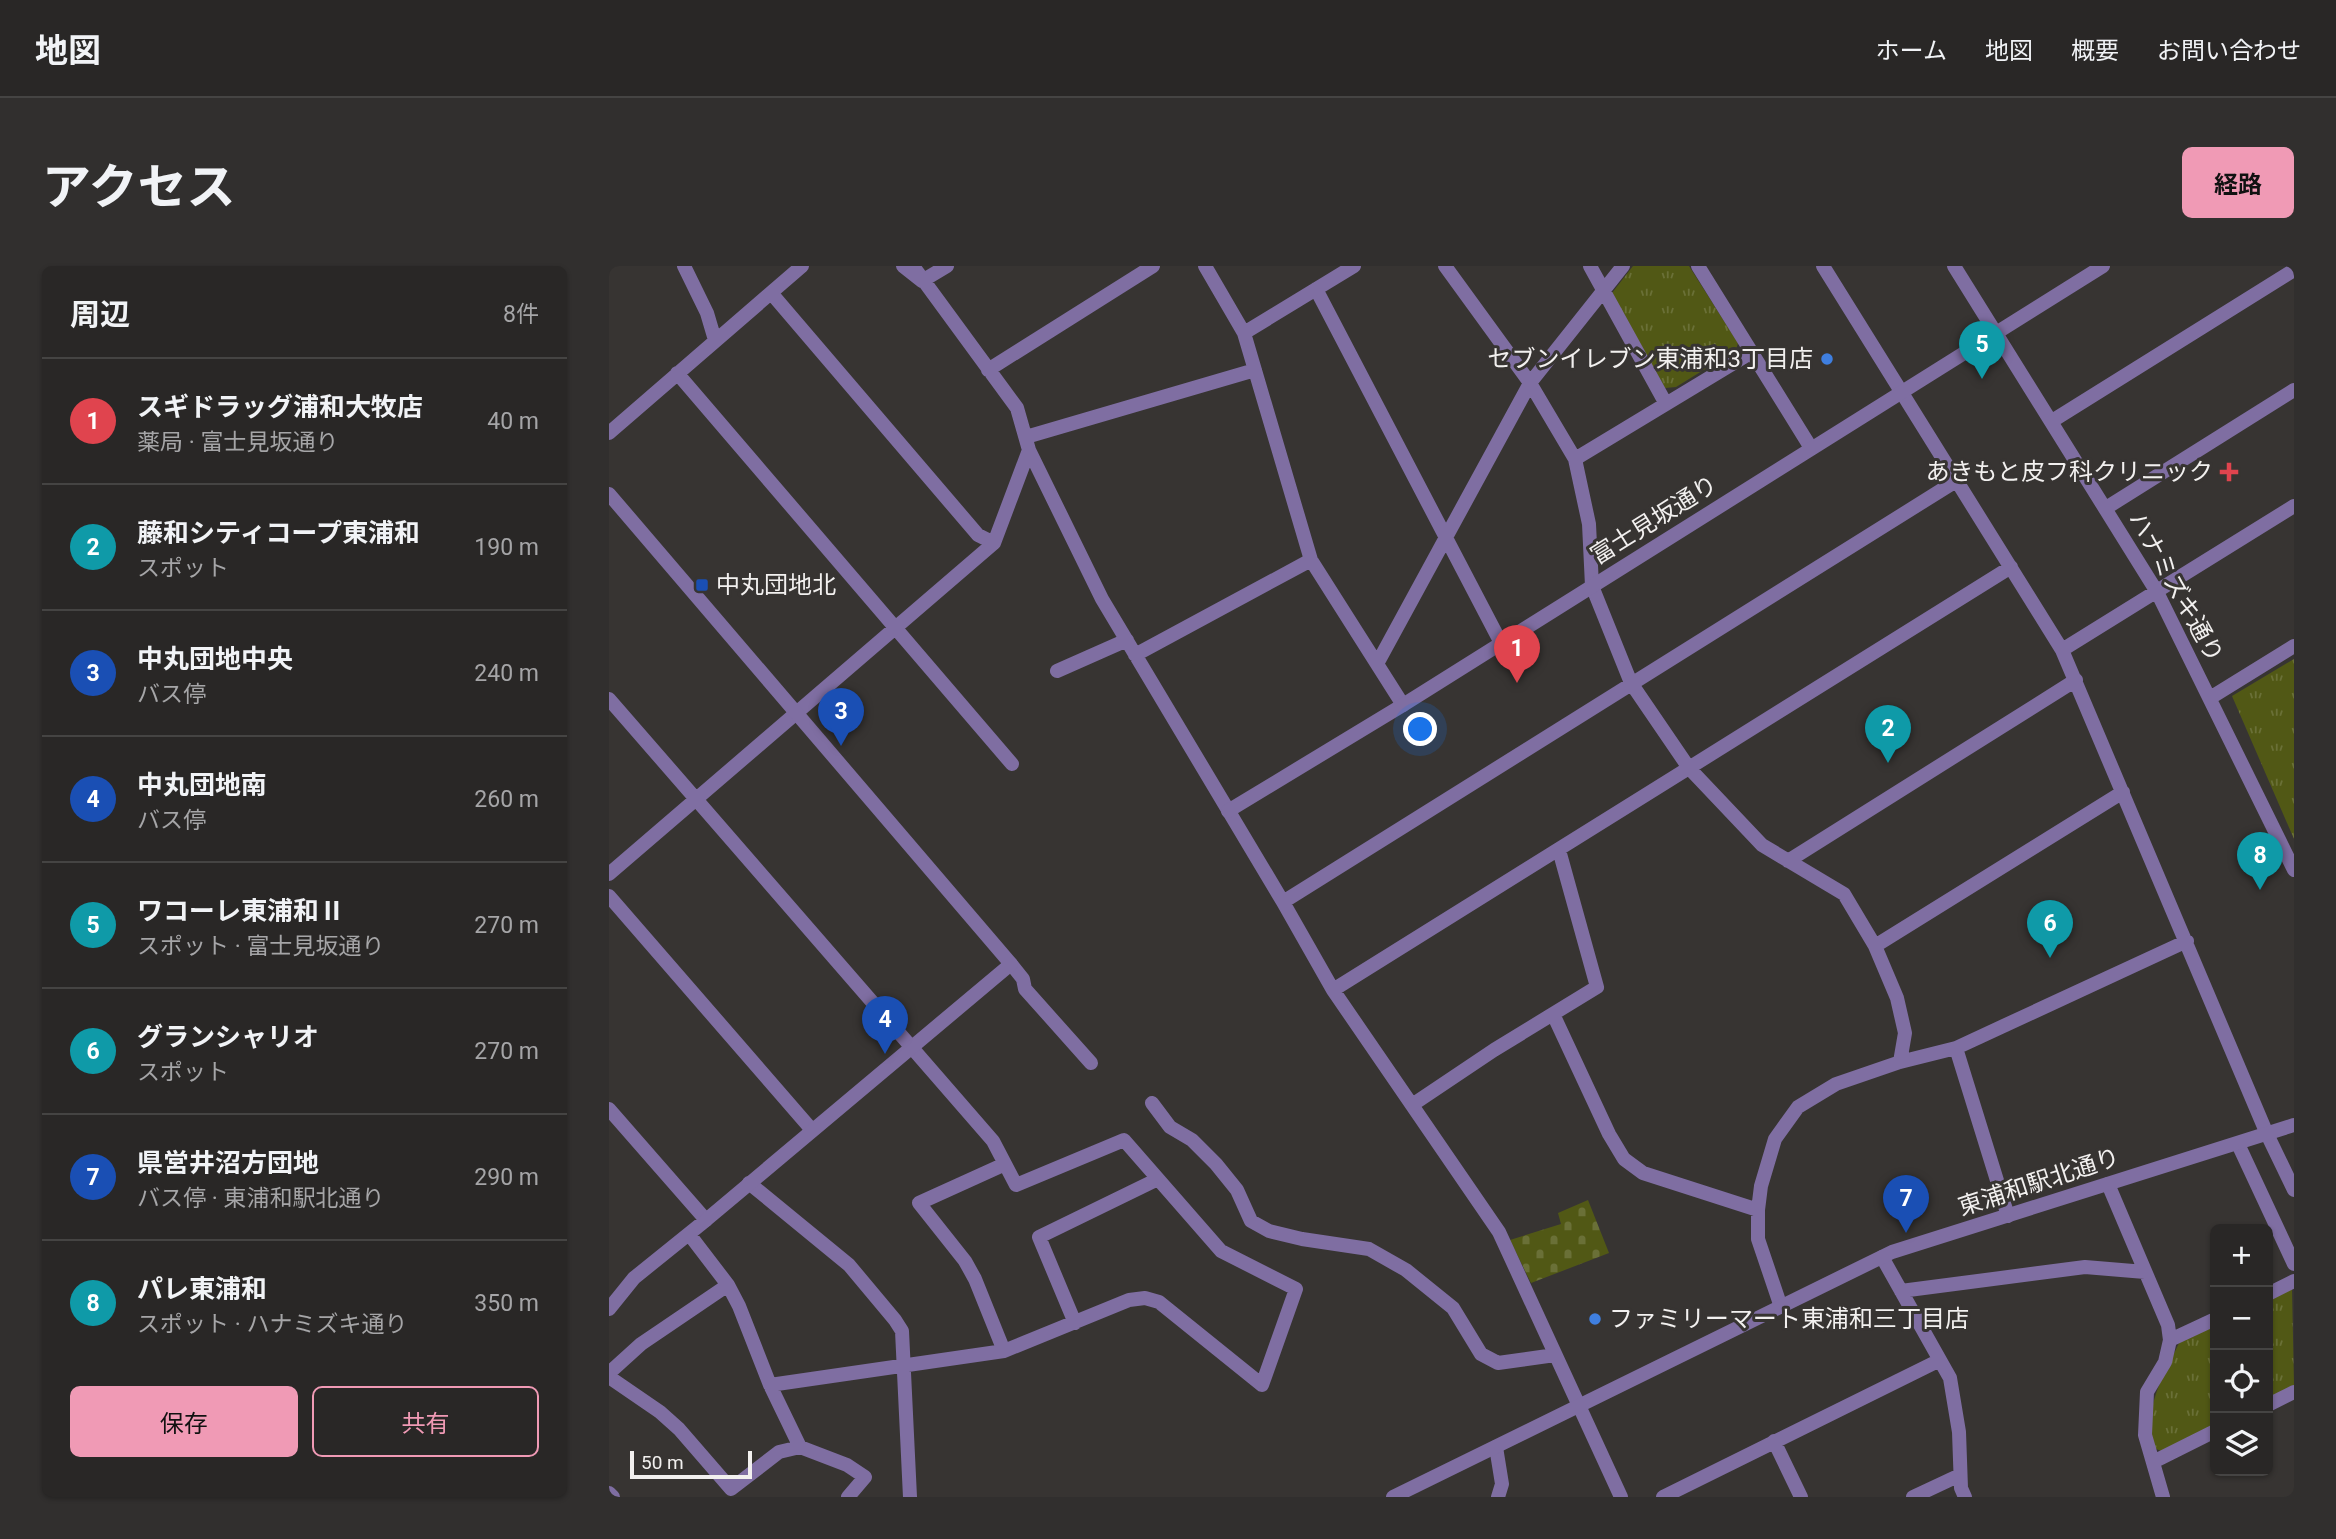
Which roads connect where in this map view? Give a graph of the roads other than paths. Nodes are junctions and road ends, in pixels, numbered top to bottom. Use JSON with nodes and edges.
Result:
{"nodes":[{"id":1,"x":684,"y":266,"type":"edge"},
{"id":2,"x":802,"y":266,"type":"edge"},
{"id":3,"x":903,"y":266,"type":"edge"},
{"id":4,"x":913,"y":266,"type":"edge"},
{"id":5,"x":947,"y":266,"type":"edge"},
{"id":6,"x":1153,"y":266,"type":"edge"},
{"id":7,"x":1205,"y":266,"type":"edge"},
{"id":8,"x":1354,"y":266,"type":"edge"},
{"id":9,"x":1445,"y":266,"type":"edge"},
{"id":10,"x":1590,"y":266,"type":"edge"},
{"id":11,"x":1623,"y":266,"type":"edge"},
{"id":12,"x":1698,"y":266,"type":"edge"},
{"id":13,"x":1823,"y":266,"type":"edge"},
{"id":14,"x":1954,"y":266,"type":"edge"},
{"id":15,"x":2103,"y":266,"type":"edge"},
{"id":16,"x":2294,"y":270,"type":"edge"},
{"id":17,"x":922,"y":281,"type":"junction"},
{"id":18,"x":1316,"y":289,"type":"junction"},
{"id":19,"x":1604,"y":290,"type":"junction"},
{"id":20,"x":772,"y":294,"type":"junction"},
{"id":21,"x":1244,"y":332,"type":"junction"},
{"id":22,"x":1996,"y":332,"type":"junction"},
{"id":23,"x":715,"y":340,"type":"junction"},
{"id":24,"x":1752,"y":352,"type":"junction"},
{"id":25,"x":988,"y":370,"type":"junction"},
{"id":26,"x":1255,"y":370,"type":"junction"},
{"id":27,"x":677,"y":373,"type":"junction"},
{"id":28,"x":1530,"y":383,"type":"junction"},
{"id":29,"x":2294,"y":390,"type":"edge"},
{"id":30,"x":1901,"y":392,"type":"junction"},
{"id":31,"x":1666,"y":404,"type":"junction"},
{"id":32,"x":2052,"y":421,"type":"junction"},
{"id":33,"x":609,"y":433,"type":"edge"},
{"id":34,"x":1028,"y":443,"type":"junction"},
{"id":35,"x":1811,"y":448,"type":"junction"},
{"id":36,"x":1575,"y":460,"type":"junction"},
{"id":37,"x":1956,"y":481,"type":"junction"},
{"id":38,"x":609,"y":494,"type":"edge"},
{"id":39,"x":2294,"y":506,"type":"edge"},
{"id":40,"x":2106,"y":508,"type":"junction"},
{"id":41,"x":1445,"y":535,"type":"junction"},
{"id":42,"x":994,"y":543,"type":"junction"},
{"id":43,"x":1311,"y":560,"type":"junction"},
{"id":44,"x":2011,"y":567,"type":"junction"},
{"id":45,"x":1592,"y":586,"type":"junction"},
{"id":46,"x":2157,"y":592,"type":"junction"},
{"id":47,"x":895,"y":629,"type":"junction"},
{"id":48,"x":1127,"y":640,"type":"junction"},
{"id":49,"x":1501,"y":643,"type":"junction"},
{"id":50,"x":2294,"y":646,"type":"edge"},
{"id":51,"x":2062,"y":650,"type":"junction"},
{"id":52,"x":1135,"y":655,"type":"junction"},
{"id":53,"x":1377,"y":664,"type":"junction"},
{"id":54,"x":1057,"y":671,"type":"dead end"},
{"id":55,"x":2076,"y":680,"type":"junction"},
{"id":56,"x":1631,"y":683,"type":"junction"},
{"id":57,"x":2210,"y":698,"type":"junction"},
{"id":58,"x":609,"y":699,"type":"edge"},
{"id":59,"x":1403,"y":705,"type":"junction"},
{"id":60,"x":796,"y":714,"type":"junction"},
{"id":61,"x":1012,"y":764,"type":"dead end"},
{"id":62,"x":1689,"y":768,"type":"junction"},
{"id":63,"x":2123,"y":792,"type":"junction"},
{"id":64,"x":696,"y":800,"type":"junction"},
{"id":65,"x":1228,"y":811,"type":"junction"},
{"id":66,"x":1559,"y":850,"type":"junction"},
{"id":67,"x":1788,"y":861,"type":"junction"},
{"id":68,"x":2294,"y":870,"type":"edge"},
{"id":69,"x":609,"y":874,"type":"edge"},
{"id":70,"x":609,"y":896,"type":"edge"},
{"id":71,"x":1283,"y":902,"type":"junction"},
{"id":72,"x":2187,"y":942,"type":"junction"},
{"id":73,"x":1875,"y":946,"type":"junction"},
{"id":74,"x":1011,"y":964,"type":"junction"},
{"id":75,"x":1333,"y":990,"type":"junction"},
{"id":76,"x":1553,"y":1014,"type":"junction"},
{"id":77,"x":911,"y":1047,"type":"junction"},
{"id":78,"x":1956,"y":1048,"type":"junction"},
{"id":79,"x":1900,"y":1062,"type":"junction"},
{"id":80,"x":1091,"y":1063,"type":"dead end"},
{"id":81,"x":1152,"y":1103,"type":"dead end"},
{"id":82,"x":1412,"y":1105,"type":"junction"},
{"id":83,"x":609,"y":1109,"type":"edge"},
{"id":84,"x":2294,"y":1125,"type":"edge"},
{"id":85,"x":812,"y":1130,"type":"junction"},
{"id":86,"x":2267,"y":1134,"type":"junction"},
{"id":87,"x":2238,"y":1144,"type":"junction"},
{"id":88,"x":1005,"y":1164,"type":"junction"},
{"id":89,"x":1158,"y":1179,"type":"junction"},
{"id":90,"x":749,"y":1183,"type":"junction"},
{"id":91,"x":2108,"y":1184,"type":"junction"},
{"id":92,"x":2294,"y":1190,"type":"edge"},
{"id":93,"x":1758,"y":1210,"type":"junction"},
{"id":94,"x":2008,"y":1216,"type":"junction"},
{"id":95,"x":706,"y":1220,"type":"junction"},
{"id":96,"x":689,"y":1234,"type":"junction"},
{"id":97,"x":1882,"y":1257,"type":"junction"},
{"id":98,"x":2294,"y":1264,"type":"edge"},
{"id":99,"x":2145,"y":1272,"type":"junction"},
{"id":100,"x":2294,"y":1281,"type":"edge"},
{"id":101,"x":728,"y":1285,"type":"junction"},
{"id":102,"x":1901,"y":1291,"type":"junction"},
{"id":103,"x":2273,"y":1292,"type":"edge"},
{"id":104,"x":1781,"y":1307,"type":"junction"},
{"id":105,"x":609,"y":1309,"type":"edge"},
{"id":106,"x":2210,"y":1321,"type":"edge"},
{"id":107,"x":1075,"y":1323,"type":"junction"},
{"id":108,"x":2170,"y":1340,"type":"junction"},
{"id":109,"x":1004,"y":1351,"type":"junction"},
{"id":110,"x":1555,"y":1355,"type":"junction"},
{"id":111,"x":1940,"y":1360,"type":"junction"},
{"id":112,"x":904,"y":1367,"type":"junction"},
{"id":113,"x":609,"y":1375,"type":"edge"},
{"id":114,"x":770,"y":1385,"type":"junction"},
{"id":115,"x":2294,"y":1392,"type":"edge"},
{"id":116,"x":2273,"y":1402,"type":"edge"},
{"id":117,"x":1578,"y":1407,"type":"junction"},
{"id":118,"x":2210,"y":1434,"type":"edge"},
{"id":119,"x":1774,"y":1441,"type":"junction"},
{"id":120,"x":800,"y":1447,"type":"junction"},
{"id":121,"x":1496,"y":1447,"type":"junction"},
{"id":122,"x":2153,"y":1462,"type":"junction"},
{"id":123,"x":1961,"y":1475,"type":"junction"},
{"id":124,"x":609,"y":1493,"type":"edge"},
{"id":125,"x":614,"y":1497,"type":"edge"},
{"id":126,"x":848,"y":1497,"type":"edge"},
{"id":127,"x":910,"y":1497,"type":"edge"},
{"id":128,"x":1393,"y":1497,"type":"edge"},
{"id":129,"x":1498,"y":1497,"type":"edge"},
{"id":130,"x":1621,"y":1497,"type":"edge"},
{"id":131,"x":1663,"y":1497,"type":"edge"},
{"id":132,"x":1801,"y":1497,"type":"edge"},
{"id":133,"x":1913,"y":1497,"type":"edge"},
{"id":134,"x":1965,"y":1497,"type":"edge"},
{"id":135,"x":2163,"y":1497,"type":"edge"}],
"edges":[{"from":1,"to":23,"type":"street"},
{"from":2,"to":20,"type":"street"},
{"from":3,"to":17,"type":"street"},
{"from":4,"to":17,"type":"street"},
{"from":5,"to":17,"type":"street"},
{"from":6,"to":25,"type":"street"},
{"from":7,"to":21,"type":"street"},
{"from":8,"to":18,"type":"street"},
{"from":9,"to":28,"type":"street"},
{"from":10,"to":19,"type":"street"},
{"from":11,"to":19,"type":"street"},
{"from":12,"to":24,"type":"street"},
{"from":13,"to":30,"type":"street"},
{"from":14,"to":22,"type":"street","name":"ハナミズキ通り"},
{"from":15,"to":22,"type":"street","name":"富士見坂通り"},
{"from":16,"to":32,"type":"street"},
{"from":17,"to":25,"type":"street"},
{"from":18,"to":21,"type":"street"},
{"from":18,"to":41,"type":"street"},
{"from":19,"to":28,"type":"street"},
{"from":19,"to":31,"type":"street"},
{"from":20,"to":23,"type":"street"},
{"from":20,"to":42,"type":"street"},
{"from":21,"to":26,"type":"street"},
{"from":22,"to":30,"type":"street","name":"富士見坂通り"},
{"from":22,"to":32,"type":"street","name":"ハナミズキ通り"},
{"from":23,"to":27,"type":"street"},
{"from":24,"to":31,"type":"street"},
{"from":24,"to":35,"type":"street"},
{"from":25,"to":34,"type":"street"},
{"from":26,"to":34,"type":"street"},
{"from":26,"to":43,"type":"street"},
{"from":27,"to":33,"type":"street"},
{"from":27,"to":47,"type":"street"},
{"from":28,"to":36,"type":"street"},
{"from":28,"to":41,"type":"street"},
{"from":29,"to":40,"type":"street"},
{"from":30,"to":35,"type":"street","name":"富士見坂通り"},
{"from":30,"to":37,"type":"street"},
{"from":31,"to":36,"type":"street"},
{"from":32,"to":40,"type":"street","name":"ハナミズキ通り"},
{"from":34,"to":42,"type":"street"},
{"from":34,"to":48,"type":"street"},
{"from":35,"to":45,"type":"street","name":"富士見坂通り"},
{"from":36,"to":45,"type":"street"},
{"from":37,"to":44,"type":"street"},
{"from":37,"to":56,"type":"street"},
{"from":38,"to":60,"type":"street"},
{"from":39,"to":46,"type":"street"},
{"from":40,"to":46,"type":"street","name":"ハナミズキ通り"},
{"from":41,"to":49,"type":"street"},
{"from":41,"to":53,"type":"street"},
{"from":42,"to":47,"type":"street"},
{"from":43,"to":52,"type":"street"},
{"from":43,"to":53,"type":"street"},
{"from":44,"to":51,"type":"street"},
{"from":44,"to":62,"type":"street"},
{"from":45,"to":49,"type":"street","name":"富士見坂通り"},
{"from":45,"to":56,"type":"street"},
{"from":46,"to":51,"type":"street"},
{"from":46,"to":57,"type":"street","name":"ハナミズキ通り"},
{"from":47,"to":60,"type":"street"},
{"from":47,"to":61,"type":"street"},
{"from":48,"to":52,"type":"street"},
{"from":48,"to":54,"type":"street"},
{"from":49,"to":59,"type":"street","name":"富士見坂通り"},
{"from":50,"to":57,"type":"street"},
{"from":51,"to":55,"type":"street"},
{"from":52,"to":65,"type":"street"},
{"from":53,"to":59,"type":"street"},
{"from":55,"to":63,"type":"street"},
{"from":55,"to":67,"type":"street"},
{"from":56,"to":62,"type":"street"},
{"from":56,"to":71,"type":"street"},
{"from":57,"to":68,"type":"street","name":"ハナミズキ通り"},
{"from":58,"to":64,"type":"street"},
{"from":59,"to":65,"type":"street","name":"富士見坂通り"},
{"from":60,"to":64,"type":"street"},
{"from":60,"to":74,"type":"street"},
{"from":62,"to":66,"type":"street"},
{"from":62,"to":67,"type":"street"},
{"from":63,"to":72,"type":"street"},
{"from":63,"to":73,"type":"street"},
{"from":64,"to":69,"type":"street"},
{"from":64,"to":77,"type":"street"},
{"from":65,"to":71,"type":"street"},
{"from":66,"to":75,"type":"street"},
{"from":66,"to":76,"type":"street"},
{"from":67,"to":73,"type":"street"},
{"from":70,"to":85,"type":"street"},
{"from":71,"to":75,"type":"street"},
{"from":72,"to":78,"type":"street"},
{"from":72,"to":86,"type":"street"},
{"from":73,"to":79,"type":"street"},
{"from":74,"to":77,"type":"street"},
{"from":74,"to":80,"type":"street"},
{"from":75,"to":82,"type":"street"},
{"from":76,"to":82,"type":"street"},
{"from":76,"to":93,"type":"street"},
{"from":77,"to":85,"type":"street"},
{"from":77,"to":88,"type":"street"},
{"from":78,"to":79,"type":"street"},
{"from":78,"to":94,"type":"street"},
{"from":79,"to":93,"type":"street"},
{"from":81,"to":110,"type":"street"},
{"from":82,"to":110,"type":"street"},
{"from":83,"to":95,"type":"street"},
{"from":84,"to":86,"type":"street","name":"東浦和駅北通り"},
{"from":85,"to":90,"type":"street"},
{"from":86,"to":87,"type":"street","name":"東浦和駅北通り"},
{"from":86,"to":92,"type":"street"},
{"from":87,"to":91,"type":"street","name":"東浦和駅北通り"},
{"from":87,"to":98,"type":"street"},
{"from":88,"to":89,"type":"street"},
{"from":88,"to":109,"type":"street"},
{"from":89,"to":107,"type":"street"},
{"from":89,"to":107,"type":"street"},
{"from":90,"to":95,"type":"street"},
{"from":90,"to":112,"type":"street"},
{"from":91,"to":94,"type":"street","name":"東浦和駅北通り"},
{"from":91,"to":99,"type":"street"},
{"from":93,"to":104,"type":"street"},
{"from":94,"to":97,"type":"street","name":"東浦和駅北通り"},
{"from":95,"to":96,"type":"street"},
{"from":96,"to":101,"type":"street"},
{"from":96,"to":105,"type":"street"},
{"from":97,"to":102,"type":"street"},
{"from":97,"to":104,"type":"street","name":"東浦和駅北通り"},
{"from":99,"to":102,"type":"street"},
{"from":99,"to":108,"type":"street"},
{"from":100,"to":103,"type":"street"},
{"from":101,"to":113,"type":"street"},
{"from":101,"to":114,"type":"street"},
{"from":102,"to":111,"type":"street"},
{"from":104,"to":117,"type":"street","name":"東浦和駅北通り"},
{"from":106,"to":108,"type":"street"},
{"from":107,"to":109,"type":"street"},
{"from":108,"to":122,"type":"street"},
{"from":109,"to":112,"type":"street"},
{"from":110,"to":117,"type":"street"},
{"from":111,"to":119,"type":"street"},
{"from":111,"to":123,"type":"street"},
{"from":112,"to":114,"type":"street"},
{"from":112,"to":127,"type":"street"},
{"from":113,"to":120,"type":"street"},
{"from":114,"to":120,"type":"street"},
{"from":115,"to":116,"type":"street"},
{"from":117,"to":121,"type":"street","name":"東浦和駅北通り"},
{"from":117,"to":130,"type":"street"},
{"from":118,"to":122,"type":"street"},
{"from":119,"to":131,"type":"street"},
{"from":119,"to":132,"type":"street"},
{"from":120,"to":126,"type":"street"},
{"from":121,"to":128,"type":"street","name":"東浦和駅北通り"},
{"from":121,"to":129,"type":"street"},
{"from":122,"to":135,"type":"street"},
{"from":123,"to":133,"type":"street"},
{"from":123,"to":134,"type":"street"},
{"from":124,"to":125,"type":"street"}]}
